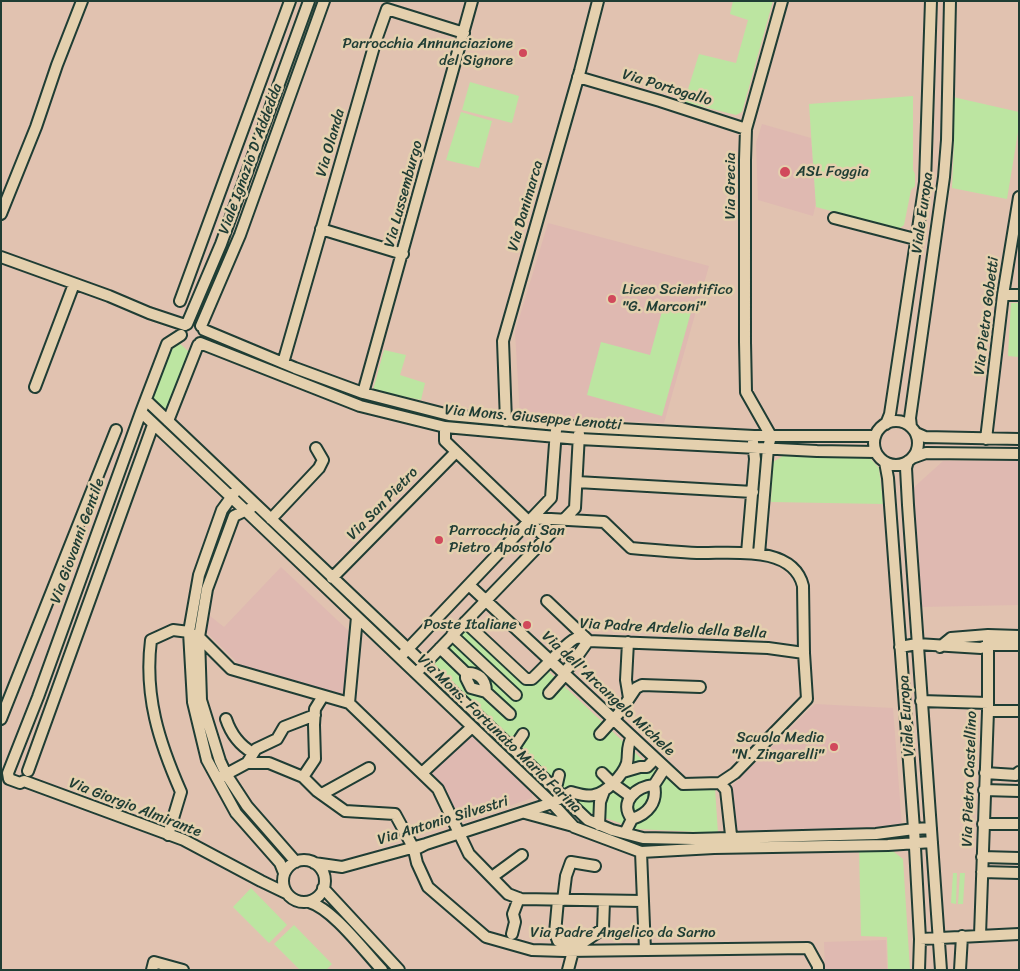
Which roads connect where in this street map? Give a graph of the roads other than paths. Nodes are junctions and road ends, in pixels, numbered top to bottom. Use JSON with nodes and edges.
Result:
{"nodes":[{"id":1,"x":82,"y":1,"type":"edge"},
{"id":2,"x":290,"y":1,"type":"edge"},
{"id":3,"x":309,"y":1,"type":"edge"},
{"id":4,"x":324,"y":1,"type":"edge"},
{"id":5,"x":472,"y":1,"type":"edge"},
{"id":6,"x":598,"y":1,"type":"edge"},
{"id":7,"x":782,"y":1,"type":"edge"},
{"id":8,"x":922,"y":1,"type":"edge"},
{"id":9,"x":931,"y":1,"type":"edge"},
{"id":10,"x":950,"y":1,"type":"edge"},
{"id":11,"x":388,"y":5,"type":"edge"},
{"id":12,"x":930,"y":22,"type":"junction"},
{"id":13,"x":302,"y":23,"type":"junction"},
{"id":14,"x":314,"y":28,"type":"junction"},
{"id":15,"x":464,"y":32,"type":"junction"},
{"id":16,"x":578,"y":77,"type":"junction"},
{"id":17,"x":928,"y":99,"type":"junction"},
{"id":18,"x":947,"y":100,"type":"junction"},
{"id":19,"x":746,"y":129,"type":"junction"},
{"id":20,"x":251,"y":164,"type":"junction"},
{"id":21,"x":263,"y":169,"type":"junction"},
{"id":22,"x":1019,"y":197,"type":"edge"},
{"id":23,"x":1,"y":214,"type":"edge"},
{"id":24,"x":834,"y":218,"type":"dead end"},
{"id":25,"x":321,"y":229,"type":"junction"},
{"id":26,"x":915,"y":239,"type":"junction"},
{"id":27,"x":403,"y":254,"type":"junction"},
{"id":28,"x":1,"y":257,"type":"edge"},
{"id":29,"x":74,"y":284,"type":"junction"},
{"id":30,"x":1003,"y":295,"type":"junction"},
{"id":31,"x":1019,"y":295,"type":"edge"},
{"id":32,"x":180,"y":301,"type":"dead end"},
{"id":33,"x":202,"y":328,"type":"junction"},
{"id":34,"x":183,"y":329,"type":"junction"},
{"id":35,"x":199,"y":344,"type":"junction"},
{"id":36,"x":283,"y":363,"type":"junction"},
{"id":37,"x":35,"y":387,"type":"dead end"},
{"id":38,"x":363,"y":393,"type":"junction"},
{"id":39,"x":146,"y":400,"type":"junction"},
{"id":40,"x":140,"y":412,"type":"junction"},
{"id":41,"x":168,"y":421,"type":"junction"},
{"id":42,"x":506,"y":421,"type":"junction"},
{"id":43,"x":886,"y":424,"type":"junction"},
{"id":44,"x":153,"y":425,"type":"junction"},
{"id":45,"x":557,"y":425,"type":"junction"},
{"id":46,"x":444,"y":427,"type":"junction"},
{"id":47,"x":580,"y":427,"type":"junction"},
{"id":48,"x":116,"y":430,"type":"dead end"},
{"id":49,"x":914,"y":430,"type":"junction"},
{"id":50,"x":754,"y":436,"type":"junction"},
{"id":51,"x":771,"y":436,"type":"junction"},
{"id":52,"x":876,"y":436,"type":"junction"},
{"id":53,"x":556,"y":437,"type":"junction"},
{"id":54,"x":579,"y":439,"type":"junction"},
{"id":55,"x":986,"y":439,"type":"junction"},
{"id":56,"x":1019,"y":439,"type":"edge"},
{"id":57,"x":753,"y":447,"type":"junction"},
{"id":58,"x":316,"y":448,"type":"dead end"},
{"id":59,"x":768,"y":448,"type":"junction"},
{"id":60,"x":456,"y":452,"type":"junction"},
{"id":61,"x":876,"y":452,"type":"junction"},
{"id":62,"x":1019,"y":454,"type":"edge"},
{"id":63,"x":910,"y":460,"type":"junction"},
{"id":64,"x":885,"y":462,"type":"junction"},
{"id":65,"x":577,"y":482,"type":"junction"},
{"id":66,"x":234,"y":493,"type":"junction"},
{"id":67,"x":753,"y":494,"type":"junction"},
{"id":68,"x":765,"y":498,"type":"junction"},
{"id":69,"x":256,"y":505,"type":"junction"},
{"id":70,"x":245,"y":510,"type":"junction"},
{"id":71,"x":565,"y":519,"type":"junction"},
{"id":72,"x":270,"y":520,"type":"junction"},
{"id":73,"x":532,"y":520,"type":"junction"},
{"id":74,"x":546,"y":538,"type":"junction"},
{"id":75,"x":747,"y":553,"type":"junction"},
{"id":76,"x":759,"y":554,"type":"junction"},
{"id":77,"x":332,"y":578,"type":"junction"},
{"id":78,"x":469,"y":585,"type":"junction"},
{"id":79,"x":486,"y":600,"type":"junction"},
{"id":80,"x":546,"y":601,"type":"dead end"},
{"id":81,"x":357,"y":617,"type":"junction"},
{"id":82,"x":465,"y":622,"type":"junction"},
{"id":83,"x":189,"y":632,"type":"junction"},
{"id":84,"x":452,"y":635,"type":"junction"},
{"id":85,"x":1019,"y":636,"type":"edge"},
{"id":86,"x":199,"y":637,"type":"junction"},
{"id":87,"x":988,"y":640,"type":"junction"},
{"id":88,"x":588,"y":641,"type":"junction"},
{"id":89,"x":628,"y":642,"type":"junction"},
{"id":90,"x":917,"y":644,"type":"junction"},
{"id":91,"x":1019,"y":645,"type":"edge"},
{"id":92,"x":900,"y":647,"type":"junction"},
{"id":93,"x":440,"y":648,"type":"junction"},
{"id":94,"x":408,"y":650,"type":"junction"},
{"id":95,"x":804,"y":653,"type":"junction"},
{"id":96,"x":399,"y":658,"type":"junction"},
{"id":97,"x":551,"y":662,"type":"junction"},
{"id":98,"x":424,"y":665,"type":"junction"},
{"id":99,"x":484,"y":672,"type":"junction"},
{"id":100,"x":416,"y":673,"type":"junction"},
{"id":101,"x":466,"y":673,"type":"junction"},
{"id":102,"x":564,"y":674,"type":"junction"},
{"id":103,"x":700,"y":687,"type":"dead end"},
{"id":104,"x":472,"y":688,"type":"junction"},
{"id":105,"x":486,"y":692,"type":"junction"},
{"id":106,"x":549,"y":693,"type":"dead end"},
{"id":107,"x":516,"y":695,"type":"dead end"},
{"id":108,"x":323,"y":696,"type":"junction"},
{"id":109,"x":629,"y":698,"type":"junction"},
{"id":110,"x":461,"y":700,"type":"junction"},
{"id":111,"x":921,"y":701,"type":"junction"},
{"id":112,"x":348,"y":703,"type":"junction"},
{"id":113,"x":988,"y":707,"type":"junction"},
{"id":114,"x":1019,"y":711,"type":"edge"},
{"id":115,"x":315,"y":714,"type":"junction"},
{"id":116,"x":510,"y":714,"type":"dead end"},
{"id":117,"x":1,"y":719,"type":"edge"},
{"id":118,"x":226,"y":719,"type":"dead end"},
{"id":119,"x":613,"y":720,"type":"junction"},
{"id":120,"x":472,"y":727,"type":"junction"},
{"id":121,"x":523,"y":734,"type":"dead end"},
{"id":122,"x":600,"y":734,"type":"dead end"},
{"id":123,"x":632,"y":737,"type":"junction"},
{"id":124,"x":512,"y":749,"type":"junction"},
{"id":125,"x":253,"y":753,"type":"junction"},
{"id":126,"x":655,"y":759,"type":"junction"},
{"id":127,"x":247,"y":763,"type":"junction"},
{"id":128,"x":369,"y":768,"type":"dead end"},
{"id":129,"x":665,"y":768,"type":"junction"},
{"id":130,"x":7,"y":770,"type":"edge"},
{"id":131,"x":28,"y":771,"type":"junction"},
{"id":132,"x":623,"y":772,"type":"junction"},
{"id":133,"x":1019,"y":772,"type":"edge"},
{"id":134,"x":602,"y":773,"type":"dead end"},
{"id":135,"x":985,"y":773,"type":"junction"},
{"id":136,"x":422,"y":774,"type":"junction"},
{"id":137,"x":559,"y":775,"type":"dead end"},
{"id":138,"x":222,"y":777,"type":"junction"},
{"id":139,"x":303,"y":777,"type":"junction"},
{"id":140,"x":24,"y":781,"type":"junction"},
{"id":141,"x":612,"y":783,"type":"junction"},
{"id":142,"x":720,"y":783,"type":"junction"},
{"id":143,"x":654,"y":785,"type":"junction"},
{"id":144,"x":553,"y":787,"type":"junction"},
{"id":145,"x":984,"y":790,"type":"junction"},
{"id":146,"x":604,"y":791,"type":"junction"},
{"id":147,"x":1019,"y":791,"type":"edge"},
{"id":148,"x":322,"y":794,"type":"junction"},
{"id":149,"x":562,"y":796,"type":"junction"},
{"id":150,"x":630,"y":796,"type":"junction"},
{"id":151,"x":552,"y":804,"type":"junction"},
{"id":152,"x":524,"y":812,"type":"junction"},
{"id":153,"x":632,"y":819,"type":"junction"},
{"id":154,"x":983,"y":824,"type":"junction"},
{"id":155,"x":1019,"y":824,"type":"edge"},
{"id":156,"x":599,"y":825,"type":"junction"},
{"id":157,"x":574,"y":827,"type":"junction"},
{"id":158,"x":914,"y":828,"type":"junction"},
{"id":159,"x":931,"y":828,"type":"junction"},
{"id":160,"x":460,"y":833,"type":"junction"},
{"id":161,"x":625,"y":833,"type":"junction"},
{"id":162,"x":168,"y":834,"type":"junction"},
{"id":163,"x":914,"y":842,"type":"junction"},
{"id":164,"x":932,"y":842,"type":"junction"},
{"id":165,"x":728,"y":843,"type":"junction"},
{"id":166,"x":426,"y":844,"type":"junction"},
{"id":167,"x":413,"y":847,"type":"junction"},
{"id":168,"x":641,"y":852,"type":"junction"},
{"id":169,"x":522,"y":855,"type":"dead end"},
{"id":170,"x":982,"y":857,"type":"junction"},
{"id":171,"x":1019,"y":858,"type":"edge"},
{"id":172,"x":296,"y":862,"type":"junction"},
{"id":173,"x":314,"y":863,"type":"junction"},
{"id":174,"x":595,"y":866,"type":"dead end"},
{"id":175,"x":342,"y":867,"type":"junction"},
{"id":176,"x":982,"y":872,"type":"junction"},
{"id":177,"x":1019,"y":873,"type":"edge"},
{"id":178,"x":284,"y":874,"type":"junction"},
{"id":179,"x":492,"y":877,"type":"junction"},
{"id":180,"x":261,"y":881,"type":"junction"},
{"id":181,"x":324,"y":884,"type":"junction"},
{"id":182,"x":286,"y":893,"type":"junction"},
{"id":183,"x":519,"y":898,"type":"junction"},
{"id":184,"x":561,"y":900,"type":"junction"},
{"id":185,"x":604,"y":901,"type":"junction"},
{"id":186,"x":642,"y":901,"type":"junction"},
{"id":187,"x":309,"y":902,"type":"junction"},
{"id":188,"x":512,"y":934,"type":"dead end"},
{"id":189,"x":1019,"y":934,"type":"edge"},
{"id":190,"x":962,"y":936,"type":"junction"},
{"id":191,"x":980,"y":936,"type":"junction"},
{"id":192,"x":938,"y":938,"type":"junction"},
{"id":193,"x":920,"y":939,"type":"junction"},
{"id":194,"x":645,"y":950,"type":"junction"},
{"id":195,"x":574,"y":951,"type":"junction"},
{"id":196,"x":153,"y":966,"type":"edge"},
{"id":197,"x":183,"y":970,"type":"edge"},
{"id":198,"x":382,"y":970,"type":"edge"},
{"id":199,"x":399,"y":970,"type":"edge"},
{"id":200,"x":568,"y":970,"type":"edge"},
{"id":201,"x":818,"y":970,"type":"edge"},
{"id":202,"x":919,"y":970,"type":"edge"},
{"id":203,"x":942,"y":970,"type":"edge"},
{"id":204,"x":960,"y":970,"type":"edge"}],
"edges":[{"from":1,"to":23,"type":"street"},
{"from":2,"to":32,"type":"street","name":"Viale Ignazio D'Addedda"},
{"from":3,"to":13,"type":"street","name":"Viale Ignazio D'Addedda"},
{"from":4,"to":14,"type":"street","name":"Viale Ignazio D'Addedda"},
{"from":5,"to":15,"type":"street","name":"Via Lussemburgo"},
{"from":6,"to":16,"type":"street","name":"Via Danimarca"},
{"from":7,"to":19,"type":"street","name":"Via Grecia"},
{"from":8,"to":12,"type":"street"},
{"from":9,"to":12,"type":"street","name":"Viale Europa"},
{"from":10,"to":18,"type":"street","name":"Viale Europa"},
{"from":11,"to":15,"type":"street","name":"Via Olanda"},
{"from":11,"to":25,"type":"street","name":"Via Olanda"},
{"from":12,"to":17,"type":"street","name":"Viale Europa"},
{"from":13,"to":14,"type":"street"},
{"from":13,"to":20,"type":"street","name":"Viale Ignazio D'Addedda"},
{"from":14,"to":21,"type":"street","name":"Viale Ignazio D'Addedda"},
{"from":15,"to":27,"type":"street","name":"Via Lussemburgo"},
{"from":16,"to":19,"type":"street","name":"Via Portogallo"},
{"from":16,"to":42,"type":"street","name":"Via Danimarca"},
{"from":17,"to":18,"type":"street"},
{"from":17,"to":26,"type":"street","name":"Viale Europa"},
{"from":18,"to":49,"type":"street","name":"Viale Europa"},
{"from":19,"to":51,"type":"street","name":"Via Grecia"},
{"from":20,"to":21,"type":"street"},
{"from":20,"to":34,"type":"street","name":"Viale Ignazio D'Addedda"},
{"from":21,"to":33,"type":"street","name":"Viale Ignazio D'Addedda"},
{"from":22,"to":30,"type":"street","name":"Via Pietro Gobetti"},
{"from":24,"to":26,"type":"street"},
{"from":25,"to":27,"type":"street"},
{"from":25,"to":36,"type":"street","name":"Via Olanda"},
{"from":26,"to":43,"type":"street","name":"Viale Europa"},
{"from":27,"to":38,"type":"street","name":"Via Lussemburgo"},
{"from":28,"to":29,"type":"street"},
{"from":29,"to":34,"type":"street"},
{"from":29,"to":37,"type":"street"},
{"from":30,"to":31,"type":"street"},
{"from":30,"to":55,"type":"street","name":"Via Pietro Gobetti"},
{"from":33,"to":34,"type":"street"},
{"from":33,"to":35,"type":"street"},
{"from":33,"to":36,"type":"street"},
{"from":34,"to":35,"type":"street"},
{"from":34,"to":39,"type":"street","name":"Via Giovanni Gentile"},
{"from":35,"to":41,"type":"street"},
{"from":35,"to":46,"type":"street","name":"Via Mons. Giuseppe Lenotti"},
{"from":36,"to":38,"type":"street"},
{"from":38,"to":42,"type":"street"},
{"from":39,"to":40,"type":"street","name":"Via Giovanni Gentile"},
{"from":39,"to":41,"type":"street","name":"Via Mons. Fortunato Maria Farina"},
{"from":40,"to":44,"type":"street","name":"Via Mons. Fortunato Maria Farina"},
{"from":40,"to":130,"type":"street","name":"Via Giovanni Gentile"},
{"from":41,"to":66,"type":"street","name":"Via Mons. Fortunato Maria Farina"},
{"from":42,"to":45,"type":"street"},
{"from":43,"to":49,"type":"street"},
{"from":43,"to":52,"type":"street"},
{"from":44,"to":66,"type":"street","name":"Via Mons. Fortunato Maria Farina"},
{"from":44,"to":131,"type":"street","name":"Via Giovanni Gentile"},
{"from":45,"to":47,"type":"street"},
{"from":45,"to":53,"type":"street"},
{"from":46,"to":53,"type":"street","name":"Via Mons. Giuseppe Lenotti"},
{"from":46,"to":60,"type":"street"},
{"from":47,"to":50,"type":"street"},
{"from":47,"to":54,"type":"street"},
{"from":48,"to":117,"type":"street","name":"Via Giovanni Gentile"},
{"from":49,"to":55,"type":"street"},
{"from":49,"to":63,"type":"street"},
{"from":50,"to":51,"type":"street"},
{"from":50,"to":57,"type":"street"},
{"from":51,"to":52,"type":"street"},
{"from":51,"to":59,"type":"street"},
{"from":52,"to":61,"type":"street"},
{"from":53,"to":54,"type":"street","name":"Via Mons. Giuseppe Lenotti"},
{"from":53,"to":73,"type":"street"},
{"from":54,"to":57,"type":"street","name":"Via Mons. Giuseppe Lenotti"},
{"from":54,"to":65,"type":"street"},
{"from":55,"to":56,"type":"street"},
{"from":57,"to":59,"type":"street","name":"Via Mons. Giuseppe Lenotti"},
{"from":57,"to":67,"type":"street"},
{"from":58,"to":72,"type":"street"},
{"from":59,"to":61,"type":"street","name":"Via Mons. Giuseppe Lenotti"},
{"from":59,"to":68,"type":"street"},
{"from":60,"to":73,"type":"street"},
{"from":60,"to":77,"type":"street","name":"Via San Pietro"},
{"from":61,"to":64,"type":"street"},
{"from":62,"to":63,"type":"street"},
{"from":63,"to":64,"type":"street"},
{"from":63,"to":90,"type":"street","name":"Viale Europa"},
{"from":64,"to":92,"type":"street","name":"Viale Europa"},
{"from":65,"to":67,"type":"street"},
{"from":65,"to":71,"type":"street"},
{"from":66,"to":69,"type":"street","name":"Via Mons. Fortunato Maria Farina"},
{"from":66,"to":70,"type":"street","name":"Via Mons. Fortunato Maria Farina"},
{"from":66,"to":83,"type":"street"},
{"from":67,"to":68,"type":"street"},
{"from":67,"to":75,"type":"street"},
{"from":68,"to":76,"type":"street"},
{"from":69,"to":70,"type":"street"},
{"from":69,"to":72,"type":"street","name":"Via Mons. Fortunato Maria Farina"},
{"from":70,"to":81,"type":"street","name":"Via Mons. Fortunato Maria Farina"},
{"from":70,"to":86,"type":"street"},
{"from":71,"to":73,"type":"street"},
{"from":71,"to":74,"type":"street"},
{"from":71,"to":75,"type":"street"},
{"from":72,"to":77,"type":"street","name":"Via Mons. Fortunato Maria Farina"},
{"from":73,"to":74,"type":"street"},
{"from":73,"to":78,"type":"street"},
{"from":74,"to":79,"type":"street"},
{"from":75,"to":76,"type":"street"},
{"from":76,"to":95,"type":"street"},
{"from":77,"to":94,"type":"street","name":"Via Mons. Fortunato Maria Farina"},
{"from":78,"to":79,"type":"street","name":"Via dell'Arcangelo Michele"},
{"from":78,"to":94,"type":"street"},
{"from":79,"to":82,"type":"street"},
{"from":79,"to":97,"type":"street","name":"Via dell'Arcangelo Michele"},
{"from":80,"to":88,"type":"street"},
{"from":81,"to":96,"type":"street","name":"Via Mons. Fortunato Maria Farina"},
{"from":81,"to":112,"type":"street"},
{"from":82,"to":84,"type":"street"},
{"from":82,"to":97,"type":"street"},
{"from":83,"to":86,"type":"street"},
{"from":83,"to":138,"type":"street"},
{"from":83,"to":162,"type":"street"},
{"from":84,"to":93,"type":"street"},
{"from":84,"to":99,"type":"street"},
{"from":85,"to":87,"type":"street"},
{"from":86,"to":108,"type":"street"},
{"from":86,"to":138,"type":"street"},
{"from":87,"to":90,"type":"street"},
{"from":87,"to":91,"type":"street"},
{"from":87,"to":113,"type":"street","name":"Via Pietro Castellino"},
{"from":88,"to":89,"type":"street","name":"Via Padre Ardelio della Bella"},
{"from":88,"to":97,"type":"street","name":"Via Padre Ardelio della Bella"},
{"from":88,"to":102,"type":"street"},
{"from":89,"to":95,"type":"street","name":"Via Padre Ardelio della Bella"},
{"from":89,"to":109,"type":"street"},
{"from":90,"to":92,"type":"street"},
{"from":90,"to":111,"type":"street","name":"Viale Europa"},
{"from":92,"to":158,"type":"street","name":"Viale Europa"},
{"from":93,"to":98,"type":"street"},
{"from":93,"to":101,"type":"street"},
{"from":94,"to":96,"type":"street"},
{"from":94,"to":98,"type":"street","name":"Via Mons. Fortunato Maria Farina"},
{"from":95,"to":142,"type":"street"},
{"from":96,"to":100,"type":"street","name":"Via Mons. Fortunato Maria Farina"},
{"from":97,"to":102,"type":"street","name":"Via dell'Arcangelo Michele"},
{"from":98,"to":100,"type":"street"},
{"from":98,"to":110,"type":"street","name":"Via Mons. Fortunato Maria Farina"},
{"from":99,"to":101,"type":"street"},
{"from":99,"to":105,"type":"street"},
{"from":99,"to":107,"type":"street"},
{"from":100,"to":120,"type":"street","name":"Via Mons. Fortunato Maria Farina"},
{"from":101,"to":104,"type":"street"},
{"from":102,"to":106,"type":"street"},
{"from":102,"to":119,"type":"street","name":"Via dell'Arcangelo Michele"},
{"from":103,"to":109,"type":"street"},
{"from":104,"to":105,"type":"street"},
{"from":104,"to":110,"type":"street"},
{"from":105,"to":116,"type":"street"},
{"from":108,"to":112,"type":"street"},
{"from":108,"to":115,"type":"street"},
{"from":109,"to":119,"type":"street"},
{"from":110,"to":124,"type":"street","name":"Via Mons. Fortunato Maria Farina"},
{"from":111,"to":113,"type":"street","name":"Via Pietro Castellino"},
{"from":111,"to":159,"type":"street","name":"Viale Europa"},
{"from":112,"to":136,"type":"street"},
{"from":113,"to":114,"type":"street"},
{"from":113,"to":135,"type":"street","name":"Via Pietro Castellino"},
{"from":115,"to":125,"type":"street"},
{"from":115,"to":139,"type":"street"},
{"from":118,"to":125,"type":"street"},
{"from":119,"to":122,"type":"street"},
{"from":119,"to":123,"type":"street","name":"Via dell'Arcangelo Michele"},
{"from":120,"to":136,"type":"street"},
{"from":120,"to":151,"type":"street","name":"Via Mons. Fortunato Maria Farina"},
{"from":121,"to":124,"type":"street"},
{"from":123,"to":126,"type":"street","name":"Via dell'Arcangelo Michele"},
{"from":123,"to":132,"type":"street"},
{"from":124,"to":144,"type":"street","name":"Via Mons. Fortunato Maria Farina"},
{"from":125,"to":127,"type":"street"},
{"from":126,"to":129,"type":"street","name":"Via dell'Arcangelo Michele"},
{"from":126,"to":132,"type":"street"},
{"from":127,"to":138,"type":"street"},
{"from":127,"to":139,"type":"street"},
{"from":128,"to":148,"type":"street"},
{"from":129,"to":142,"type":"street","name":"Via dell'Arcangelo Michele"},
{"from":129,"to":143,"type":"street"},
{"from":130,"to":131,"type":"street"},
{"from":130,"to":140,"type":"street","name":"Via Giorgio Almirante"},
{"from":131,"to":140,"type":"street","name":"Via Giovanni Gentile"},
{"from":132,"to":141,"type":"street"},
{"from":133,"to":135,"type":"street"},
{"from":134,"to":141,"type":"street"},
{"from":135,"to":145,"type":"street","name":"Via Pietro Castellino"},
{"from":136,"to":160,"type":"street"},
{"from":137,"to":144,"type":"street"},
{"from":138,"to":172,"type":"street"},
{"from":138,"to":178,"type":"street"},
{"from":139,"to":148,"type":"street"},
{"from":140,"to":162,"type":"street","name":"Via Giorgio Almirante"},
{"from":141,"to":146,"type":"street"},
{"from":141,"to":150,"type":"street"},
{"from":142,"to":165,"type":"street"},
{"from":143,"to":150,"type":"street"},
{"from":143,"to":153,"type":"street"},
{"from":144,"to":149,"type":"street","name":"Via Mons. Fortunato Maria Farina"},
{"from":145,"to":147,"type":"street"},
{"from":145,"to":154,"type":"street","name":"Via Pietro Castellino"},
{"from":146,"to":149,"type":"street"},
{"from":146,"to":156,"type":"street"},
{"from":148,"to":167,"type":"street"},
{"from":149,"to":151,"type":"street"},
{"from":149,"to":156,"type":"street","name":"Via Mons. Fortunato Maria Farina"},
{"from":150,"to":153,"type":"street"},
{"from":151,"to":152,"type":"street","name":"Via Antonio Silvestri"},
{"from":151,"to":157,"type":"street","name":"Via Mons. Fortunato Maria Farina"},
{"from":152,"to":157,"type":"street"},
{"from":152,"to":160,"type":"street","name":"Via Antonio Silvestri"},
{"from":153,"to":161,"type":"street"},
{"from":154,"to":155,"type":"street"},
{"from":154,"to":170,"type":"street","name":"Via Pietro Castellino"},
{"from":156,"to":161,"type":"street","name":"Via Mons. Fortunato Maria Farina"},
{"from":157,"to":168,"type":"street","name":"Via Mons. Fortunato Maria Farina"},
{"from":158,"to":159,"type":"street","name":"Via Mons. Fortunato Maria Farina"},
{"from":158,"to":163,"type":"street","name":"Viale Europa"},
{"from":158,"to":165,"type":"street","name":"Via Mons. Fortunato Maria Farina"},
{"from":159,"to":164,"type":"street","name":"Viale Europa"},
{"from":160,"to":166,"type":"street","name":"Via Antonio Silvestri"},
{"from":160,"to":179,"type":"street"},
{"from":161,"to":165,"type":"street","name":"Via Mons. Fortunato Maria Farina"},
{"from":162,"to":180,"type":"street","name":"Via Giorgio Almirante"},
{"from":163,"to":164,"type":"street","name":"Via Mons. Fortunato Maria Farina"},
{"from":163,"to":165,"type":"street","name":"Via Mons. Fortunato Maria Farina"},
{"from":163,"to":193,"type":"street","name":"Viale Europa"},
{"from":164,"to":192,"type":"street","name":"Viale Europa"},
{"from":165,"to":168,"type":"street","name":"Via Mons. Fortunato Maria Farina"},
{"from":166,"to":167,"type":"street","name":"Via Antonio Silvestri"},
{"from":166,"to":195,"type":"street","name":"Via Padre Angelico da Sarno"},
{"from":167,"to":175,"type":"street","name":"Via Antonio Silvestri"},
{"from":168,"to":186,"type":"street"},
{"from":169,"to":179,"type":"street"},
{"from":170,"to":171,"type":"street","name":"Via Pietro Castellino"},
{"from":170,"to":176,"type":"street","name":"Via Pietro Castellino"},
{"from":172,"to":173,"type":"street"},
{"from":172,"to":178,"type":"street"},
{"from":173,"to":175,"type":"street","name":"Via Antonio Silvestri"},
{"from":173,"to":181,"type":"street"},
{"from":174,"to":184,"type":"street"},
{"from":175,"to":181,"type":"street","name":"Via Antonio Silvestri"},
{"from":176,"to":177,"type":"street"},
{"from":176,"to":191,"type":"street","name":"Via Pietro Castellino"},
{"from":178,"to":180,"type":"street"},
{"from":178,"to":182,"type":"street"},
{"from":179,"to":183,"type":"street"},
{"from":180,"to":182,"type":"street","name":"Via Giorgio Almirante"},
{"from":181,"to":187,"type":"street"},
{"from":181,"to":199,"type":"street"},
{"from":182,"to":187,"type":"street"},
{"from":183,"to":184,"type":"street"},
{"from":183,"to":188,"type":"street"},
{"from":184,"to":185,"type":"street"},
{"from":184,"to":185,"type":"street"},
{"from":185,"to":186,"type":"street"},
{"from":186,"to":194,"type":"street"},
{"from":187,"to":198,"type":"street"},
{"from":189,"to":191,"type":"street"},
{"from":190,"to":191,"type":"street"},
{"from":190,"to":192,"type":"street"},
{"from":190,"to":204,"type":"street"},
{"from":192,"to":193,"type":"street"},
{"from":192,"to":203,"type":"street","name":"Viale Europa"},
{"from":193,"to":202,"type":"street","name":"Viale Europa"},
{"from":194,"to":195,"type":"street","name":"Via Padre Angelico da Sarno"},
{"from":194,"to":201,"type":"street","name":"Via Padre Angelico da Sarno"},
{"from":195,"to":200,"type":"street"},
{"from":196,"to":197,"type":"street"}]}
